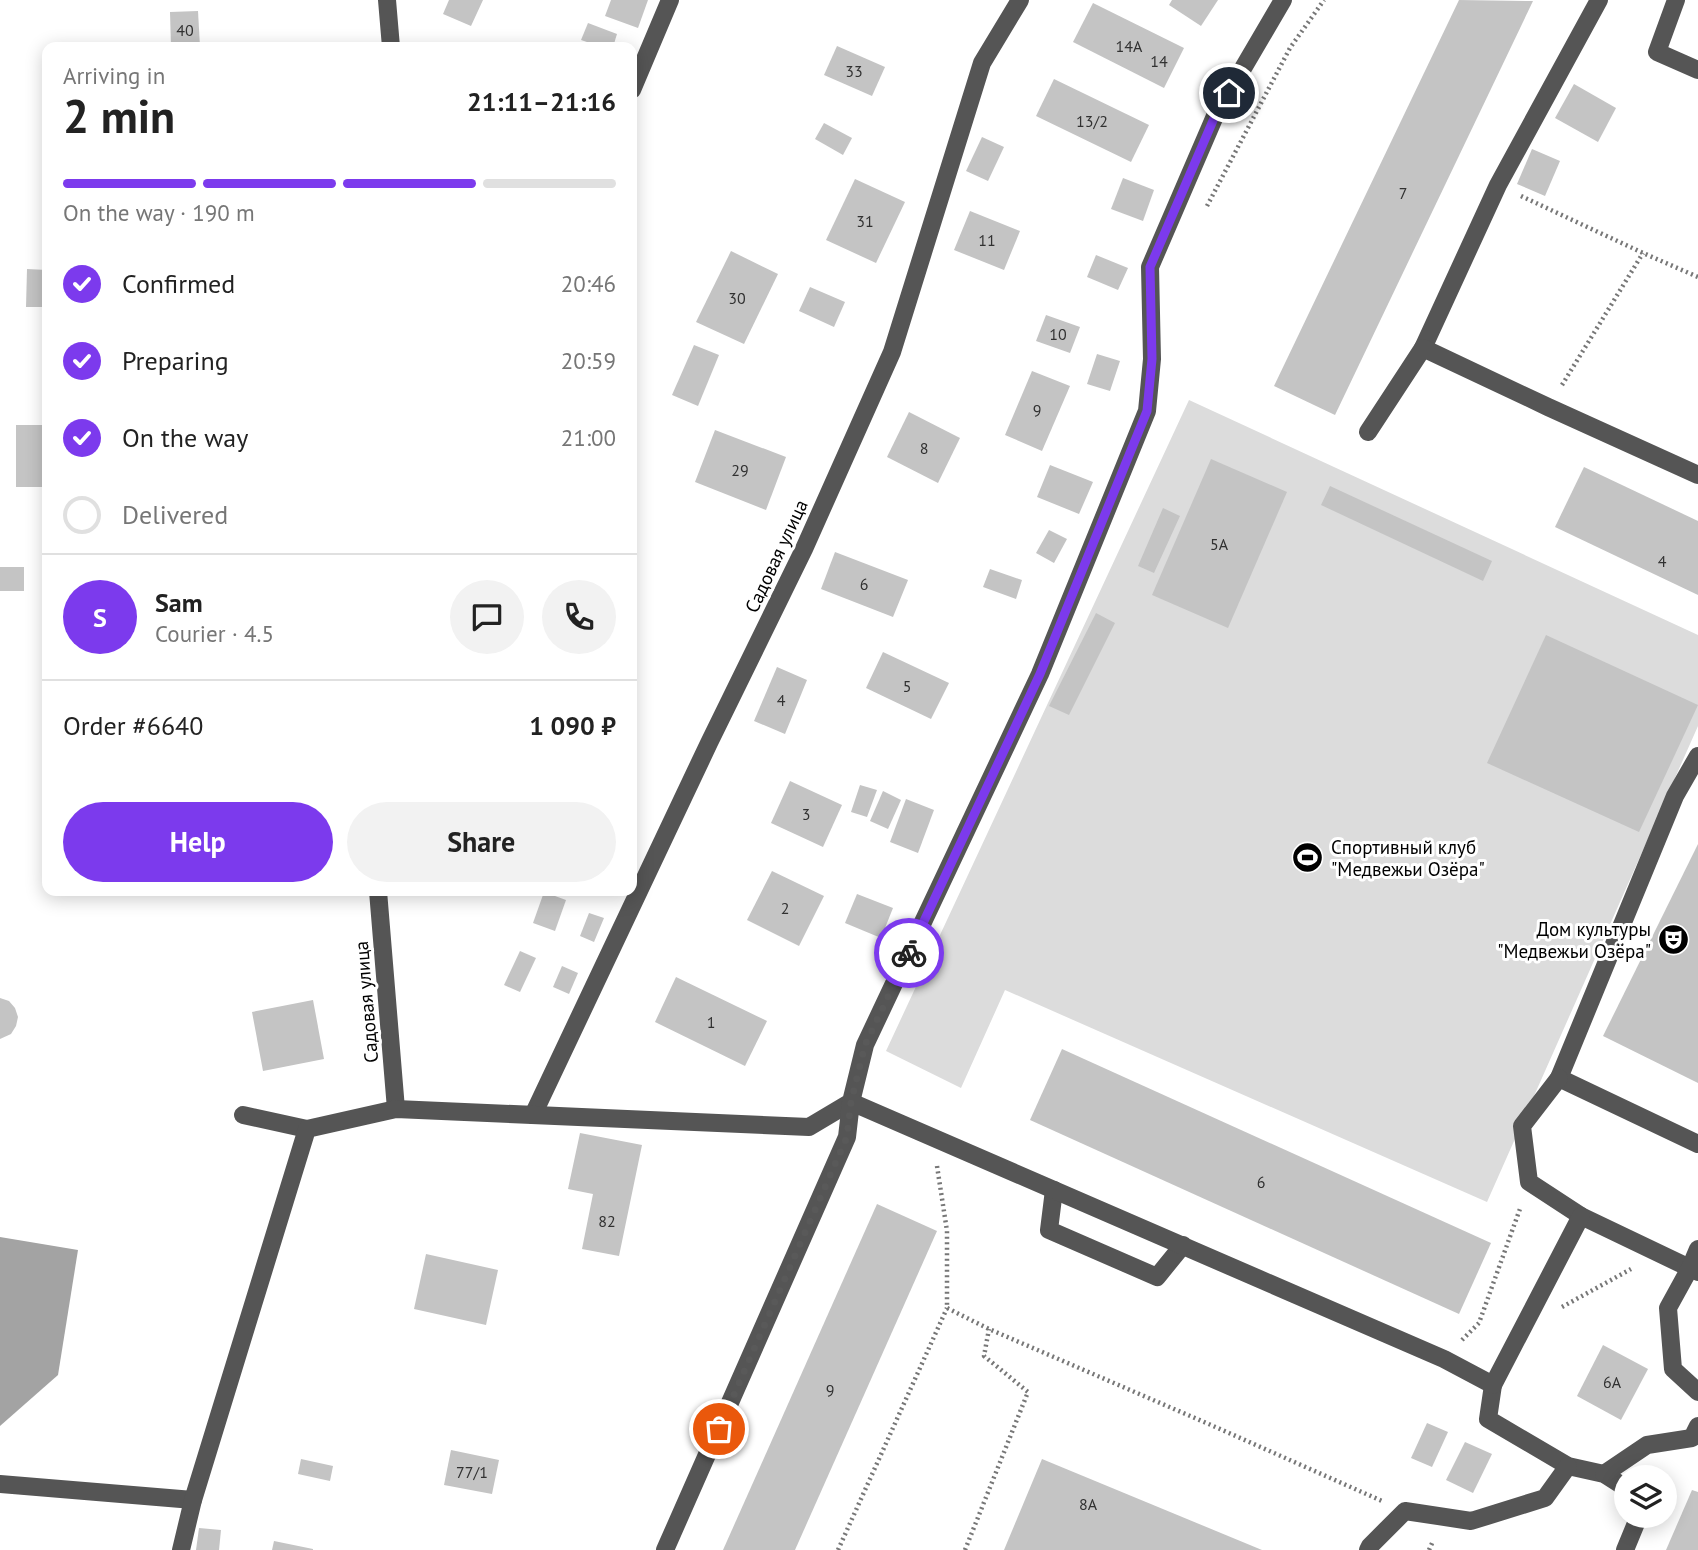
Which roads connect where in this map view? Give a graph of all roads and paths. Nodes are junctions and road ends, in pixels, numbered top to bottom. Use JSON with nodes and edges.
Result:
{"nodes":[{"id":1,"x":387,"y":0,"type":"edge"},
{"id":2,"x":670,"y":0,"type":"edge"},
{"id":3,"x":1020,"y":0,"type":"edge"},
{"id":4,"x":1283,"y":0,"type":"edge"},
{"id":5,"x":1599,"y":0,"type":"edge"},
{"id":6,"x":1676,"y":0,"type":"edge"},
{"id":7,"x":391,"y":42,"type":"edge"},
{"id":8,"x":1698,"y":70,"type":"edge"},
{"id":9,"x":637,"y":78,"type":"edge"},
{"id":10,"x":1498,"y":185,"type":"junction"},
{"id":11,"x":1643,"y":253,"type":"junction"},
{"id":12,"x":1698,"y":277,"type":"edge"},
{"id":13,"x":1423,"y":348,"type":"junction"},
{"id":14,"x":1548,"y":407,"type":"junction"},
{"id":15,"x":1368,"y":432,"type":"dead end"},
{"id":16,"x":1698,"y":475,"type":"edge"},
{"id":17,"x":1698,"y":756,"type":"edge"},
{"id":18,"x":637,"y":895,"type":"edge"},
{"id":19,"x":378,"y":896,"type":"edge"},
{"id":20,"x":637,"y":896,"type":"edge"},
{"id":21,"x":1559,"y":1078,"type":"junction"},
{"id":22,"x":851,"y":1102,"type":"junction"},
{"id":23,"x":396,"y":1109,"type":"junction"},
{"id":24,"x":243,"y":1115,"type":"dead end"},
{"id":25,"x":533,"y":1115,"type":"junction"},
{"id":26,"x":307,"y":1129,"type":"junction"},
{"id":27,"x":934,"y":1138,"type":"junction"},
{"id":28,"x":1698,"y":1144,"type":"edge"},
{"id":29,"x":1529,"y":1182,"type":"junction"},
{"id":30,"x":1054,"y":1190,"type":"junction"},
{"id":31,"x":1581,"y":1216,"type":"junction"},
{"id":32,"x":1182,"y":1245,"type":"junction"},
{"id":33,"x":1698,"y":1249,"type":"edge"},
{"id":34,"x":1658,"y":1253,"type":"junction"},
{"id":35,"x":1694,"y":1270,"type":"edge"},
{"id":36,"x":947,"y":1308,"type":"junction"},
{"id":37,"x":989,"y":1329,"type":"junction"},
{"id":38,"x":1522,"y":1330,"type":"junction"},
{"id":39,"x":1444,"y":1359,"type":"junction"},
{"id":40,"x":1493,"y":1385,"type":"junction"},
{"id":41,"x":1698,"y":1392,"type":"edge"},
{"id":42,"x":1698,"y":1426,"type":"edge"},
{"id":43,"x":1567,"y":1466,"type":"junction"},
{"id":44,"x":1604,"y":1474,"type":"junction"},
{"id":45,"x":1614,"y":1481,"type":"edge"},
{"id":46,"x":0,"y":1484,"type":"edge"},
{"id":47,"x":193,"y":1500,"type":"junction"},
{"id":48,"x":1405,"y":1511,"type":"junction"},
{"id":49,"x":1634,"y":1528,"type":"edge"},
{"id":50,"x":181,"y":1550,"type":"edge"},
{"id":51,"x":665,"y":1550,"type":"edge"},
{"id":52,"x":838,"y":1550,"type":"edge"},
{"id":53,"x":965,"y":1550,"type":"edge"},
{"id":54,"x":1368,"y":1550,"type":"edge"},
{"id":55,"x":1625,"y":1550,"type":"edge"}],
"edges":[{"from":1,"to":7,"type":"street"},
{"from":2,"to":9,"type":"street"},
{"from":3,"to":18,"type":"street","name":"Садовая улица"},
{"from":4,"to":22,"type":"street"},
{"from":5,"to":10,"type":"street"},
{"from":6,"to":8,"type":"street"},
{"from":10,"to":11,"type":"path"},
{"from":10,"to":13,"type":"street"},
{"from":11,"to":12,"type":"path"},
{"from":11,"to":14,"type":"path"},
{"from":13,"to":14,"type":"street"},
{"from":13,"to":15,"type":"street"},
{"from":14,"to":16,"type":"street"},
{"from":17,"to":21,"type":"street"},
{"from":19,"to":23,"type":"street","name":"Садовая улица"},
{"from":20,"to":25,"type":"street","name":"Садовая улица"},
{"from":21,"to":28,"type":"street"},
{"from":21,"to":29,"type":"street"},
{"from":22,"to":25,"type":"street"},
{"from":22,"to":27,"type":"street"},
{"from":22,"to":51,"type":"street"},
{"from":23,"to":25,"type":"street"},
{"from":23,"to":26,"type":"street"},
{"from":24,"to":26,"type":"street"},
{"from":26,"to":47,"type":"street"},
{"from":27,"to":30,"type":"street"},
{"from":27,"to":36,"type":"path"},
{"from":29,"to":31,"type":"street"},
{"from":29,"to":39,"type":"path"},
{"from":30,"to":32,"type":"street"},
{"from":30,"to":32,"type":"street"},
{"from":31,"to":34,"type":"street"},
{"from":31,"to":38,"type":"street"},
{"from":32,"to":39,"type":"street"},
{"from":33,"to":35,"type":"street"},
{"from":34,"to":35,"type":"street"},
{"from":34,"to":38,"type":"path"},
{"from":35,"to":41,"type":"street"},
{"from":36,"to":37,"type":"path"},
{"from":36,"to":52,"type":"path"},
{"from":37,"to":48,"type":"path"},
{"from":37,"to":53,"type":"path"},
{"from":38,"to":40,"type":"street"},
{"from":39,"to":40,"type":"street"},
{"from":40,"to":43,"type":"street"},
{"from":42,"to":44,"type":"street"},
{"from":43,"to":44,"type":"street"},
{"from":43,"to":48,"type":"street"},
{"from":44,"to":45,"type":"street"},
{"from":46,"to":47,"type":"street"},
{"from":47,"to":50,"type":"street"},
{"from":48,"to":54,"type":"street"},
{"from":49,"to":55,"type":"street"}]}
